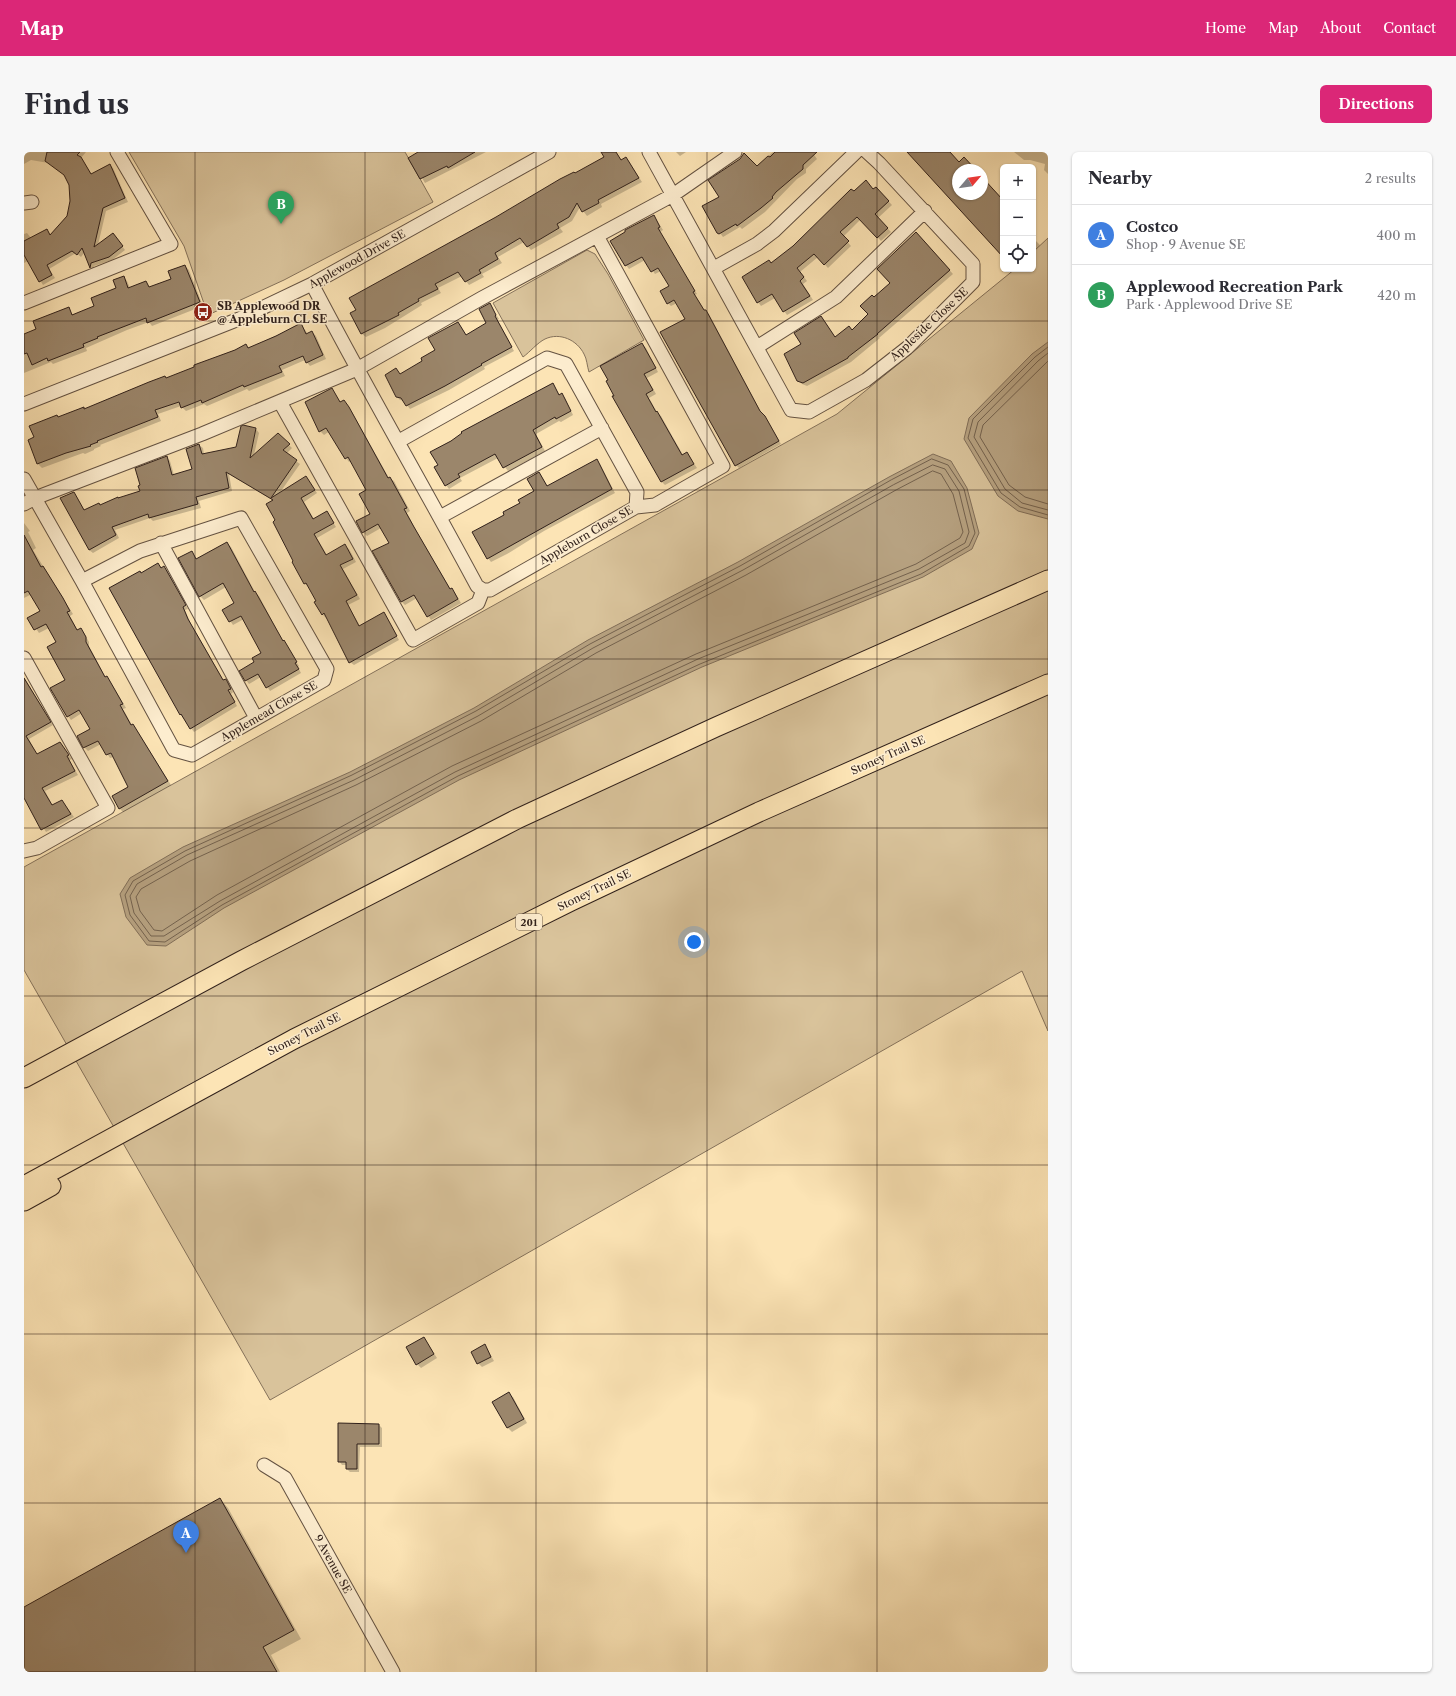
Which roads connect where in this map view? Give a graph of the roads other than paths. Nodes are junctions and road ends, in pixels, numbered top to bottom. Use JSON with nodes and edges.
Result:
{"nodes":[{"id":1,"x":117,"y":152,"type":"edge"},
{"id":2,"x":549,"y":152,"type":"edge"},
{"id":3,"x":650,"y":152,"type":"edge"},
{"id":4,"x":735,"y":152,"type":"edge"},
{"id":5,"x":856,"y":152,"type":"edge"},
{"id":6,"x":867,"y":152,"type":"edge"},
{"id":7,"x":673,"y":195,"type":"junction"},
{"id":8,"x":925,"y":211,"type":"junction"},
{"id":9,"x":597,"y":236,"type":"junction"},
{"id":10,"x":714,"y":268,"type":"junction"},
{"id":11,"x":312,"y":284,"type":"junction"},
{"id":12,"x":24,"y":303,"type":"edge"},
{"id":13,"x":757,"y":347,"type":"junction"},
{"id":14,"x":358,"y":369,"type":"junction"},
{"id":15,"x":280,"y":402,"type":"junction"},
{"id":16,"x":24,"y":404,"type":"edge"},
{"id":17,"x":602,"y":428,"type":"junction"},
{"id":18,"x":399,"y":441,"type":"junction"},
{"id":19,"x":24,"y":478,"type":"edge"},
{"id":20,"x":30,"y":501,"type":"edge"},
{"id":21,"x":636,"y":508,"type":"junction"},
{"id":22,"x":440,"y":517,"type":"junction"},
{"id":23,"x":161,"y":543,"type":"junction"},
{"id":24,"x":1048,"y":580,"type":"edge"},
{"id":25,"x":82,"y":581,"type":"junction"},
{"id":26,"x":483,"y":590,"type":"junction"},
{"id":27,"x":24,"y":658,"type":"edge"},
{"id":28,"x":1048,"y":684,"type":"edge"},
{"id":29,"x":256,"y":718,"type":"junction"},
{"id":30,"x":24,"y":851,"type":"edge"},
{"id":31,"x":24,"y":1078,"type":"edge"},
{"id":32,"x":151,"y":1118,"type":"junction"},
{"id":33,"x":24,"y":1186,"type":"edge"},
{"id":34,"x":24,"y":1201,"type":"edge"},
{"id":35,"x":264,"y":1465,"type":"dead end"},
{"id":36,"x":393,"y":1672,"type":"edge"}],
"edges":[{"from":1,"to":12,"type":"street"},
{"from":2,"to":11,"type":"street","name":"Applewood Drive SE"},
{"from":3,"to":7,"type":"street","name":"Appleside Close SE"},
{"from":4,"to":7,"type":"street"},
{"from":5,"to":10,"type":"street"},
{"from":6,"to":8,"type":"street","name":"Appleside Close SE"},
{"from":7,"to":9,"type":"street"},
{"from":7,"to":10,"type":"street","name":"Appleside Close SE"},
{"from":8,"to":13,"type":"street"},
{"from":8,"to":13,"type":"street","name":"Appleside Close SE"},
{"from":9,"to":14,"type":"street"},
{"from":9,"to":21,"type":"street"},
{"from":10,"to":13,"type":"street","name":"Appleside Close SE"},
{"from":11,"to":14,"type":"street"},
{"from":11,"to":16,"type":"street","name":"Applewood Drive SE"},
{"from":14,"to":15,"type":"street"},
{"from":14,"to":18,"type":"street"},
{"from":15,"to":20,"type":"street"},
{"from":15,"to":26,"type":"street"},
{"from":17,"to":18,"type":"street","name":"Appleburn Close SE"},
{"from":17,"to":21,"type":"street","name":"Appleburn Close SE"},
{"from":17,"to":22,"type":"street"},
{"from":18,"to":22,"type":"street"},
{"from":19,"to":20,"type":"street","name":"Applemead Close SE"},
{"from":20,"to":25,"type":"street","name":"Applemead Close SE"},
{"from":21,"to":26,"type":"street","name":"Appleburn Close SE"},
{"from":22,"to":26,"type":"street"},
{"from":23,"to":25,"type":"street","name":"Applemead Close SE"},
{"from":23,"to":29,"type":"street"},
{"from":23,"to":29,"type":"street","name":"Applemead Close SE"},
{"from":24,"to":31,"type":"highway"},
{"from":25,"to":29,"type":"street","name":"Applemead Close SE"},
{"from":27,"to":30,"type":"street"},
{"from":28,"to":32,"type":"highway","name":"Stoney Trail SE","number":"201"},
{"from":32,"to":33,"type":"highway","name":"Stoney Trail SE","number":"201"},
{"from":32,"to":34,"type":"highway"},
{"from":35,"to":36,"type":"street","name":"9 Avenue SE"}]}
